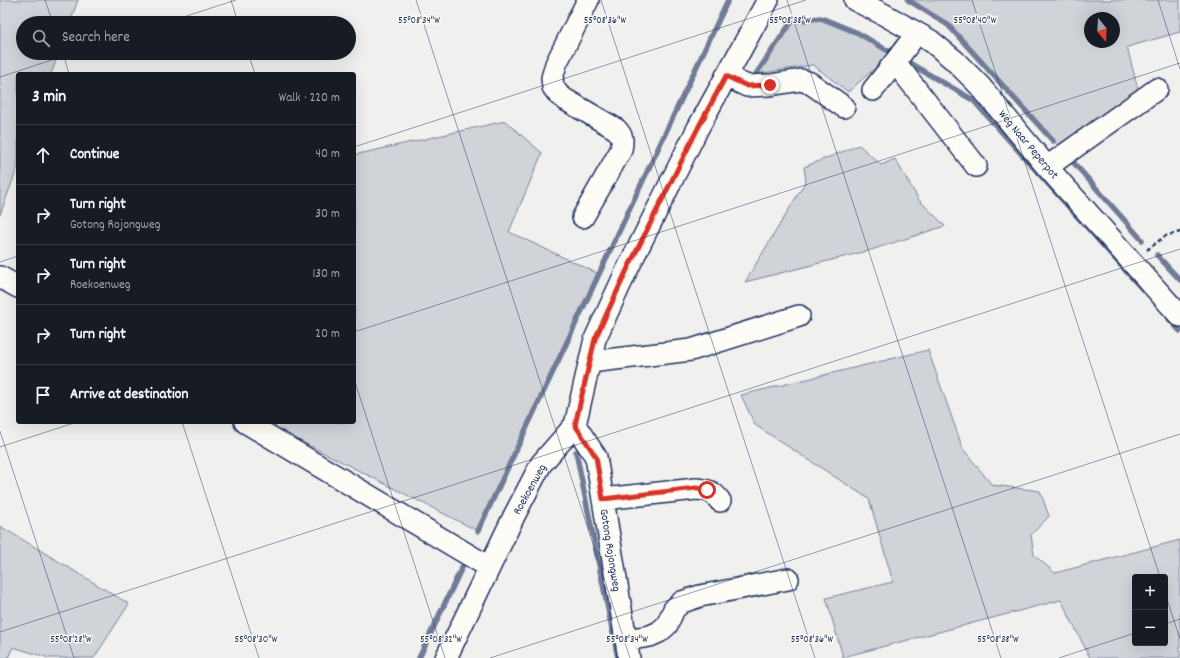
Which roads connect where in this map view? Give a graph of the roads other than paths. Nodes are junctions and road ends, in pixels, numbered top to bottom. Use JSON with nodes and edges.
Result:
{"nodes":[{"id":1,"x":588,"y":0,"type":"edge"},
{"id":2,"x":768,"y":0,"type":"edge"},
{"id":3,"x":855,"y":0,"type":"edge"},
{"id":4,"x":917,"y":33,"type":"junction"},
{"id":5,"x":895,"y":62,"type":"junction"},
{"id":6,"x":726,"y":76,"type":"junction"},
{"id":7,"x":1157,"y":89,"type":"dead end"},
{"id":8,"x":873,"y":90,"type":"dead end"},
{"id":9,"x":844,"y":107,"type":"dead end"},
{"id":10,"x":976,"y":166,"type":"dead end"},
{"id":11,"x":1047,"y":167,"type":"junction"},
{"id":12,"x":583,"y":217,"type":"dead end"},
{"id":13,"x":0,"y":276,"type":"edge"},
{"id":14,"x":16,"y":286,"type":"edge"},
{"id":15,"x":800,"y":316,"type":"dead end"},
{"id":16,"x":1180,"y":316,"type":"edge"},
{"id":17,"x":590,"y":362,"type":"junction"},
{"id":18,"x":249,"y":424,"type":"edge"},
{"id":19,"x":575,"y":425,"type":"junction"},
{"id":20,"x":603,"y":499,"type":"junction"},
{"id":21,"x":720,"y":501,"type":"dead end"},
{"id":22,"x":490,"y":567,"type":"junction"},
{"id":23,"x":788,"y":579,"type":"dead end"},
{"id":24,"x":628,"y":649,"type":"edge"},
{"id":25,"x":446,"y":658,"type":"edge"}],
"edges":[{"from":1,"to":12,"type":"street"},
{"from":2,"to":6,"type":"street","name":"Roekoenweg"},
{"from":3,"to":4,"type":"street","name":"Weg Naar Peperpot"},
{"from":4,"to":5,"type":"street"},
{"from":4,"to":11,"type":"street","name":"Weg Naar Peperpot"},
{"from":5,"to":8,"type":"street"},
{"from":5,"to":10,"type":"street"},
{"from":6,"to":9,"type":"street"},
{"from":6,"to":17,"type":"street","name":"Roekoenweg"},
{"from":7,"to":11,"type":"street"},
{"from":11,"to":16,"type":"street","name":"Weg Naar Peperpot"},
{"from":13,"to":14,"type":"street"},
{"from":15,"to":17,"type":"street"},
{"from":17,"to":19,"type":"street","name":"Roekoenweg"},
{"from":18,"to":22,"type":"street"},
{"from":19,"to":20,"type":"street","name":"Gotong Rojongweg"},
{"from":19,"to":22,"type":"street","name":"Roekoenweg"},
{"from":20,"to":21,"type":"street"},
{"from":20,"to":24,"type":"street","name":"Gotong Rojongweg"},
{"from":22,"to":25,"type":"street","name":"Roekoenweg"},
{"from":23,"to":24,"type":"street"}]}
